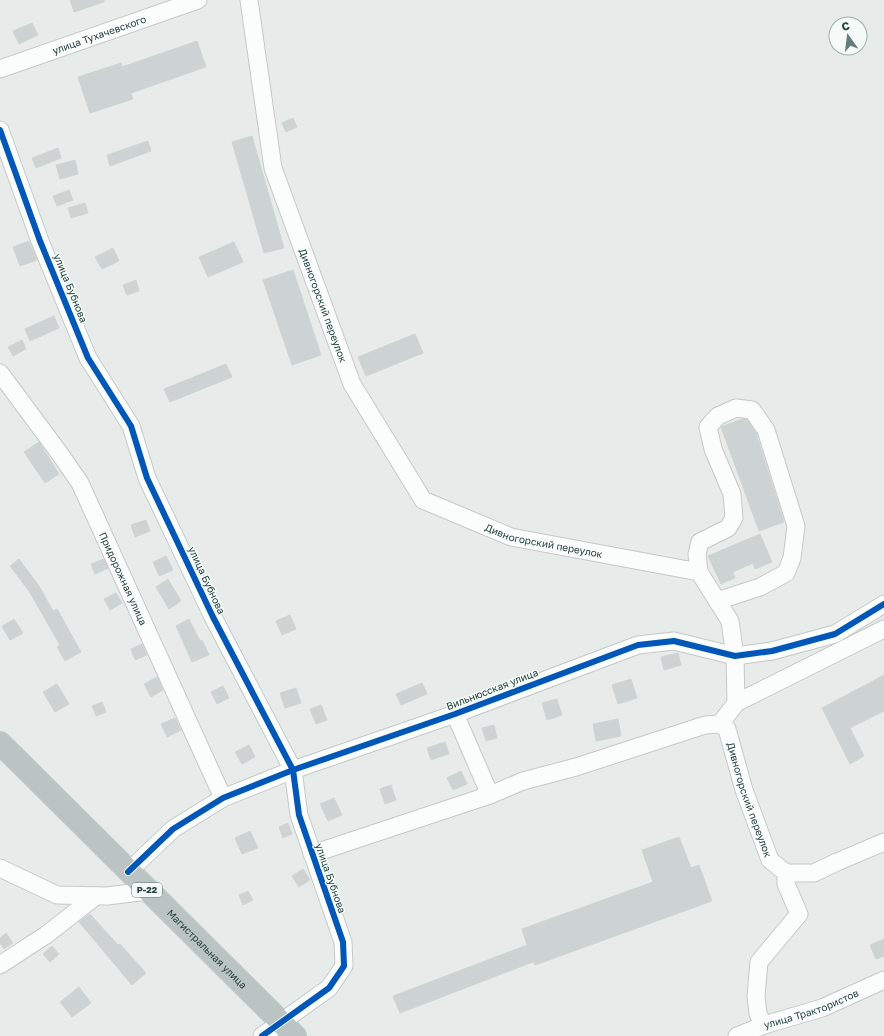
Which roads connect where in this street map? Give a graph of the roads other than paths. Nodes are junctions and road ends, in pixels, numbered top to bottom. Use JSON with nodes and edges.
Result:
{"nodes":[{"id":1,"x":198,"y":0,"type":"edge"},
{"id":2,"x":249,"y":0,"type":"edge"},
{"id":3,"x":0,"y":69,"type":"edge"},
{"id":4,"x":0,"y":130,"type":"edge"},
{"id":5,"x":0,"y":373,"type":"edge"},
{"id":6,"x":699,"y":572,"type":"junction"},
{"id":7,"x":717,"y":601,"type":"junction"},
{"id":8,"x":884,"y":604,"type":"edge"},
{"id":9,"x":884,"y":629,"type":"edge"},
{"id":10,"x":735,"y":656,"type":"junction"},
{"id":11,"x":736,"y":703,"type":"junction"},
{"id":12,"x":455,"y":714,"type":"junction"},
{"id":13,"x":720,"y":724,"type":"junction"},
{"id":14,"x":0,"y":743,"type":"edge"},
{"id":15,"x":292,"y":770,"type":"junction"},
{"id":16,"x":490,"y":795,"type":"junction"},
{"id":17,"x":223,"y":798,"type":"junction"},
{"id":18,"x":884,"y":842,"type":"edge"},
{"id":19,"x":312,"y":854,"type":"junction"},
{"id":20,"x":0,"y":868,"type":"edge"},
{"id":21,"x":128,"y":872,"type":"junction"},
{"id":22,"x":786,"y":873,"type":"junction"},
{"id":23,"x":148,"y":892,"type":"junction"},
{"id":24,"x":96,"y":896,"type":"junction"},
{"id":25,"x":0,"y":965,"type":"edge"},
{"id":26,"x":884,"y":980,"type":"edge"},
{"id":27,"x":764,"y":1025,"type":"junction"},
{"id":28,"x":288,"y":1029,"type":"edge"},
{"id":29,"x":262,"y":1036,"type":"edge"},
{"id":30,"x":738,"y":1036,"type":"edge"}],
"edges":[{"from":1,"to":3,"type":"street","name":"улица Тухачевского"},
{"from":2,"to":6,"type":"street","name":"Дивногорский переулок"},
{"from":4,"to":15,"type":"street","name":"улица Бубнова"},
{"from":5,"to":17,"type":"street","name":"Придорожная улица"},
{"from":6,"to":7,"type":"street"},
{"from":6,"to":7,"type":"street"},
{"from":7,"to":10,"type":"street"},
{"from":8,"to":10,"type":"street","name":"Вильнюсская улица"},
{"from":9,"to":11,"type":"street"},
{"from":10,"to":11,"type":"street"},
{"from":10,"to":12,"type":"street","name":"Вильнюсская улица"},
{"from":11,"to":13,"type":"street"},
{"from":12,"to":15,"type":"street","name":"Вильнюсская улица"},
{"from":12,"to":16,"type":"street"},
{"from":13,"to":16,"type":"street"},
{"from":13,"to":22,"type":"street","name":"Дивногорский переулок"},
{"from":14,"to":21,"type":"highway","name":"Магистральная улица","number":"Р-22"},
{"from":15,"to":17,"type":"street","name":"Вильнюсская улица"},
{"from":15,"to":19,"type":"street","name":"улица Бубнова"},
{"from":16,"to":19,"type":"street"},
{"from":17,"to":21,"type":"street","name":"Вильнюсская улица"},
{"from":18,"to":22,"type":"street"},
{"from":19,"to":28,"type":"street","name":"улица Бубнова"},
{"from":20,"to":24,"type":"street"},
{"from":21,"to":23,"type":"highway","name":"Магистральная улица","number":"Р-22"},
{"from":22,"to":27,"type":"street"},
{"from":23,"to":24,"type":"street"},
{"from":23,"to":28,"type":"highway","name":"Магистральная улица","number":"Р-22"},
{"from":24,"to":25,"type":"street"},
{"from":26,"to":27,"type":"street","name":"улица Трактористов"},
{"from":27,"to":30,"type":"street","name":"улица Трактористов"},
{"from":28,"to":29,"type":"street","name":"улица Бубнова"}]}
